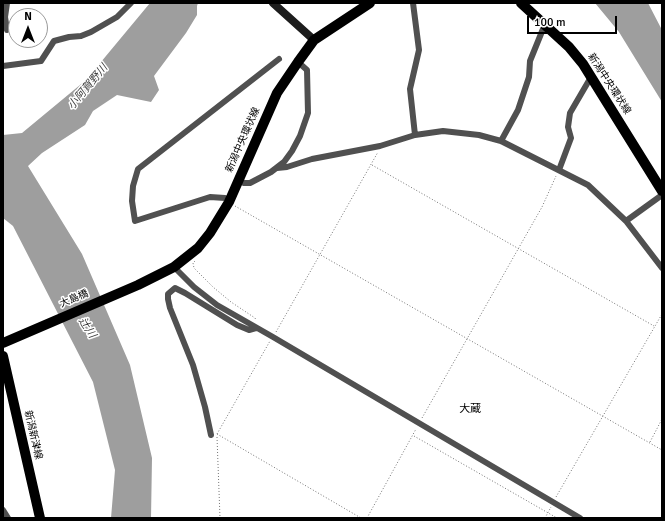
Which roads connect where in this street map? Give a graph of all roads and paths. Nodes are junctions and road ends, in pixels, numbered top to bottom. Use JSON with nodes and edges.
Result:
{"nodes":[{"id":1,"x":7,"y":3,"type":"edge"},
{"id":2,"x":131,"y":3,"type":"edge"},
{"id":3,"x":273,"y":3,"type":"edge"},
{"id":4,"x":370,"y":3,"type":"edge"},
{"id":5,"x":413,"y":3,"type":"edge"},
{"id":6,"x":522,"y":3,"type":"edge"},
{"id":7,"x":545,"y":24,"type":"junction"},
{"id":8,"x":7,"y":30,"type":"dead end"},
{"id":9,"x":314,"y":40,"type":"junction"},
{"id":10,"x":279,"y":59,"type":"dead end"},
{"id":11,"x":298,"y":62,"type":"junction"},
{"id":12,"x":3,"y":66,"type":"edge"},
{"id":13,"x":591,"y":77,"type":"junction"},
{"id":14,"x":415,"y":135,"type":"junction"},
{"id":15,"x":501,"y":140,"type":"junction"},
{"id":16,"x":380,"y":146,"type":"junction"},
{"id":17,"x":371,"y":164,"type":"junction"},
{"id":18,"x":277,"y":168,"type":"junction"},
{"id":19,"x":559,"y":170,"type":"junction"},
{"id":20,"x":238,"y":180,"type":"junction"},
{"id":21,"x":662,"y":191,"type":"edge"},
{"id":22,"x":662,"y":195,"type":"edge"},
{"id":23,"x":231,"y":206,"type":"junction"},
{"id":24,"x":626,"y":221,"type":"junction"},
{"id":25,"x":519,"y":250,"type":"junction"},
{"id":26,"x":320,"y":254,"type":"junction"},
{"id":27,"x":198,"y":259,"type":"dead end"},
{"id":28,"x":174,"y":267,"type":"junction"},
{"id":29,"x":662,"y":268,"type":"edge"},
{"id":30,"x":138,"y":285,"type":"joint"},
{"id":31,"x":662,"y":314,"type":"edge"},
{"id":32,"x":654,"y":326,"type":"junction"},
{"id":33,"x":256,"y":328,"type":"junction"},
{"id":34,"x":273,"y":336,"type":"junction"},
{"id":35,"x":467,"y":338,"type":"junction"},
{"id":36,"x":3,"y":343,"type":"edge"},
{"id":37,"x":268,"y":343,"type":"dead end"},
{"id":38,"x":3,"y":356,"type":"edge"},
{"id":39,"x":602,"y":415,"type":"junction"},
{"id":40,"x":662,"y":419,"type":"edge"},
{"id":41,"x":419,"y":424,"type":"junction"},
{"id":42,"x":214,"y":435,"type":"junction"},
{"id":43,"x":413,"y":436,"type":"junction"},
{"id":44,"x":649,"y":442,"type":"junction"},
{"id":45,"x":662,"y":450,"type":"edge"},
{"id":46,"x":553,"y":502,"type":"junction"},
{"id":47,"x":3,"y":510,"type":"edge"},
{"id":48,"x":548,"y":512,"type":"junction"},
{"id":49,"x":8,"y":518,"type":"edge"},
{"id":50,"x":40,"y":518,"type":"edge"},
{"id":51,"x":220,"y":518,"type":"edge"},
{"id":52,"x":361,"y":518,"type":"edge"},
{"id":53,"x":367,"y":518,"type":"edge"},
{"id":54,"x":545,"y":518,"type":"edge"},
{"id":55,"x":557,"y":518,"type":"edge"},
{"id":56,"x":580,"y":518,"type":"edge"}],
"edges":[{"from":1,"to":8,"type":"street"},
{"from":2,"to":12,"type":"street"},
{"from":3,"to":9,"type":"street"},
{"from":4,"to":9,"type":"main road","name":"新潟中央環状線"},
{"from":5,"to":14,"type":"street"},
{"from":6,"to":7,"type":"main road","name":"新潟中央環状線"},
{"from":7,"to":13,"type":"main road","name":"新潟中央環状線"},
{"from":7,"to":15,"type":"street"},
{"from":9,"to":11,"type":"main road","name":"新潟中央環状線"},
{"from":10,"to":23,"type":"street"},
{"from":11,"to":18,"type":"street"},
{"from":11,"to":20,"type":"main road","name":"新潟中央環状線"},
{"from":13,"to":19,"type":"street"},
{"from":13,"to":21,"type":"main road","name":"新潟中央環状線"},
{"from":14,"to":15,"type":"street"},
{"from":14,"to":16,"type":"street"},
{"from":15,"to":19,"type":"street"},
{"from":16,"to":17,"type":"path"},
{"from":16,"to":18,"type":"street"},
{"from":17,"to":25,"type":"path"},
{"from":17,"to":26,"type":"path"},
{"from":18,"to":20,"type":"street"},
{"from":19,"to":24,"type":"street"},
{"from":19,"to":25,"type":"path"},
{"from":20,"to":23,"type":"main road","name":"新潟中央環状線"},
{"from":22,"to":24,"type":"street"},
{"from":23,"to":26,"type":"path"},
{"from":23,"to":28,"type":"main road","name":"新潟中央環状線"},
{"from":24,"to":29,"type":"street"},
{"from":25,"to":32,"type":"path"},
{"from":25,"to":35,"type":"path"},
{"from":26,"to":34,"type":"path"},
{"from":26,"to":35,"type":"path"},
{"from":27,"to":33,"type":"path"},
{"from":28,"to":30,"type":"main road","name":"新潟中央環状線"},
{"from":28,"to":33,"type":"street"},
{"from":30,"to":36,"type":"main road","name":"大島橋"},
{"from":31,"to":32,"type":"path"},
{"from":32,"to":39,"type":"path"},
{"from":33,"to":34,"type":"street"},
{"from":33,"to":42,"type":"street"},
{"from":34,"to":41,"type":"street"},
{"from":35,"to":39,"type":"path"},
{"from":35,"to":41,"type":"path"},
{"from":37,"to":42,"type":"path"},
{"from":38,"to":50,"type":"main road","name":"新潟新津線"},
{"from":39,"to":44,"type":"path"},
{"from":39,"to":46,"type":"path"},
{"from":40,"to":44,"type":"path"},
{"from":41,"to":43,"type":"path"},
{"from":41,"to":46,"type":"street"},
{"from":42,"to":51,"type":"path"},
{"from":42,"to":52,"type":"path"},
{"from":43,"to":48,"type":"path"},
{"from":43,"to":53,"type":"path"},
{"from":44,"to":45,"type":"path"},
{"from":46,"to":56,"type":"street"},
{"from":47,"to":49,"type":"street"},
{"from":48,"to":54,"type":"path"},
{"from":48,"to":55,"type":"path"}]}
